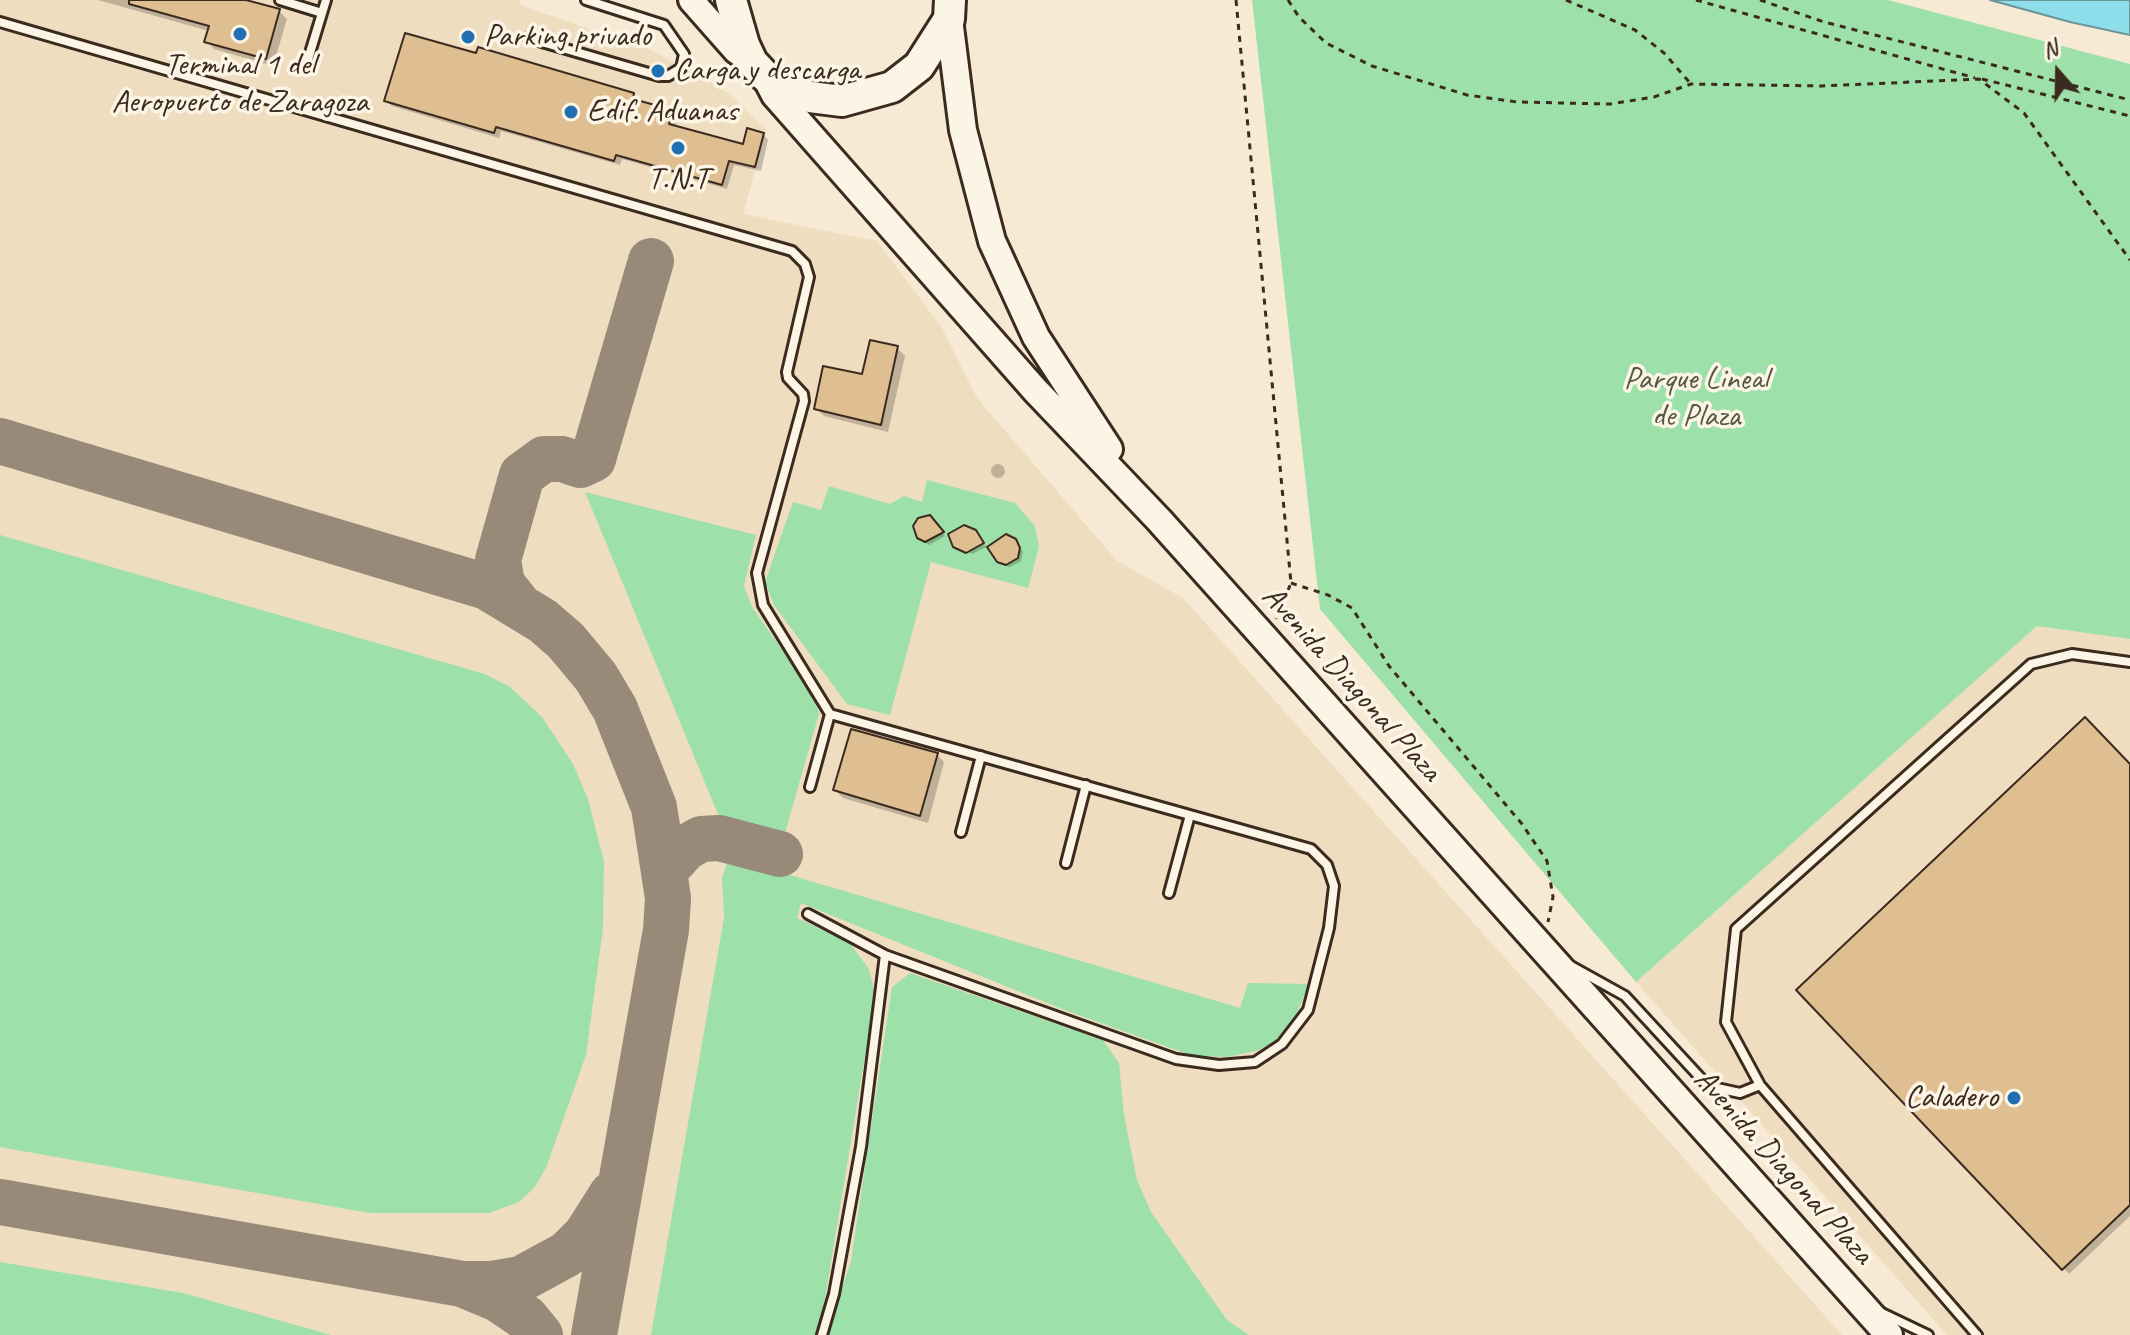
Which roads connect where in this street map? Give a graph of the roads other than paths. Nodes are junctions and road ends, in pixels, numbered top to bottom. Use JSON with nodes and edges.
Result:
{"nodes":[{"id":1,"x":280,"y":0,"type":"edge"},
{"id":2,"x":326,"y":0,"type":"edge"},
{"id":3,"x":586,"y":0,"type":"edge"},
{"id":4,"x":691,"y":0,"type":"edge"},
{"id":5,"x":731,"y":0,"type":"edge"},
{"id":6,"x":949,"y":9,"type":"edge"},
{"id":7,"x":322,"y":13,"type":"junction"},
{"id":8,"x":0,"y":22,"type":"edge"},
{"id":9,"x":528,"y":38,"type":"dead end"},
{"id":10,"x":306,"y":66,"type":"dead end"},
{"id":11,"x":759,"y":69,"type":"junction"},
{"id":12,"x":1159,"y":520,"type":"junction"},
{"id":13,"x":2130,"y":662,"type":"edge"},
{"id":14,"x":830,"y":714,"type":"junction"},
{"id":15,"x":981,"y":756,"type":"junction"},
{"id":16,"x":1086,"y":785,"type":"junction"},
{"id":17,"x":810,"y":787,"type":"dead end"},
{"id":18,"x":1190,"y":815,"type":"junction"},
{"id":19,"x":961,"y":832,"type":"dead end"},
{"id":20,"x":1066,"y":863,"type":"dead end"},
{"id":21,"x":1169,"y":893,"type":"dead end"},
{"id":22,"x":808,"y":914,"type":"dead end"},
{"id":23,"x":1540,"y":948,"type":"junction"},
{"id":24,"x":885,"y":955,"type":"junction"},
{"id":25,"x":1760,"y":1085,"type":"junction"},
{"id":26,"x":1865,"y":1308,"type":"junction"},
{"id":27,"x":822,"y":1335,"type":"edge"},
{"id":28,"x":1889,"y":1335,"type":"edge"},
{"id":29,"x":1928,"y":1335,"type":"edge"},
{"id":30,"x":1977,"y":1335,"type":"edge"}],
"edges":[{"from":1,"to":7,"type":"lane"},
{"from":2,"to":7,"type":"lane"},
{"from":3,"to":9,"type":"lane"},
{"from":4,"to":11,"type":"street"},
{"from":5,"to":11,"type":"highway"},
{"from":6,"to":11,"type":"highway"},
{"from":6,"to":12,"type":"main road"},
{"from":7,"to":10,"type":"lane"},
{"from":8,"to":14,"type":"lane"},
{"from":11,"to":12,"type":"main road","name":"Avenida Diagonal Plaza"},
{"from":12,"to":23,"type":"main road","name":"Avenida Diagonal Plaza"},
{"from":13,"to":25,"type":"lane"},
{"from":14,"to":15,"type":"lane"},
{"from":14,"to":17,"type":"lane"},
{"from":15,"to":16,"type":"lane"},
{"from":15,"to":19,"type":"lane"},
{"from":16,"to":18,"type":"lane"},
{"from":16,"to":20,"type":"lane"},
{"from":18,"to":21,"type":"lane"},
{"from":18,"to":24,"type":"lane"},
{"from":22,"to":24,"type":"lane"},
{"from":23,"to":25,"type":"lane"},
{"from":23,"to":26,"type":"main road","name":"Avenida Diagonal Plaza"},
{"from":24,"to":27,"type":"lane"},
{"from":25,"to":30,"type":"lane"},
{"from":26,"to":28,"type":"main road","name":"Avenida Diagonal Plaza"},
{"from":26,"to":29,"type":"lane"}]}
